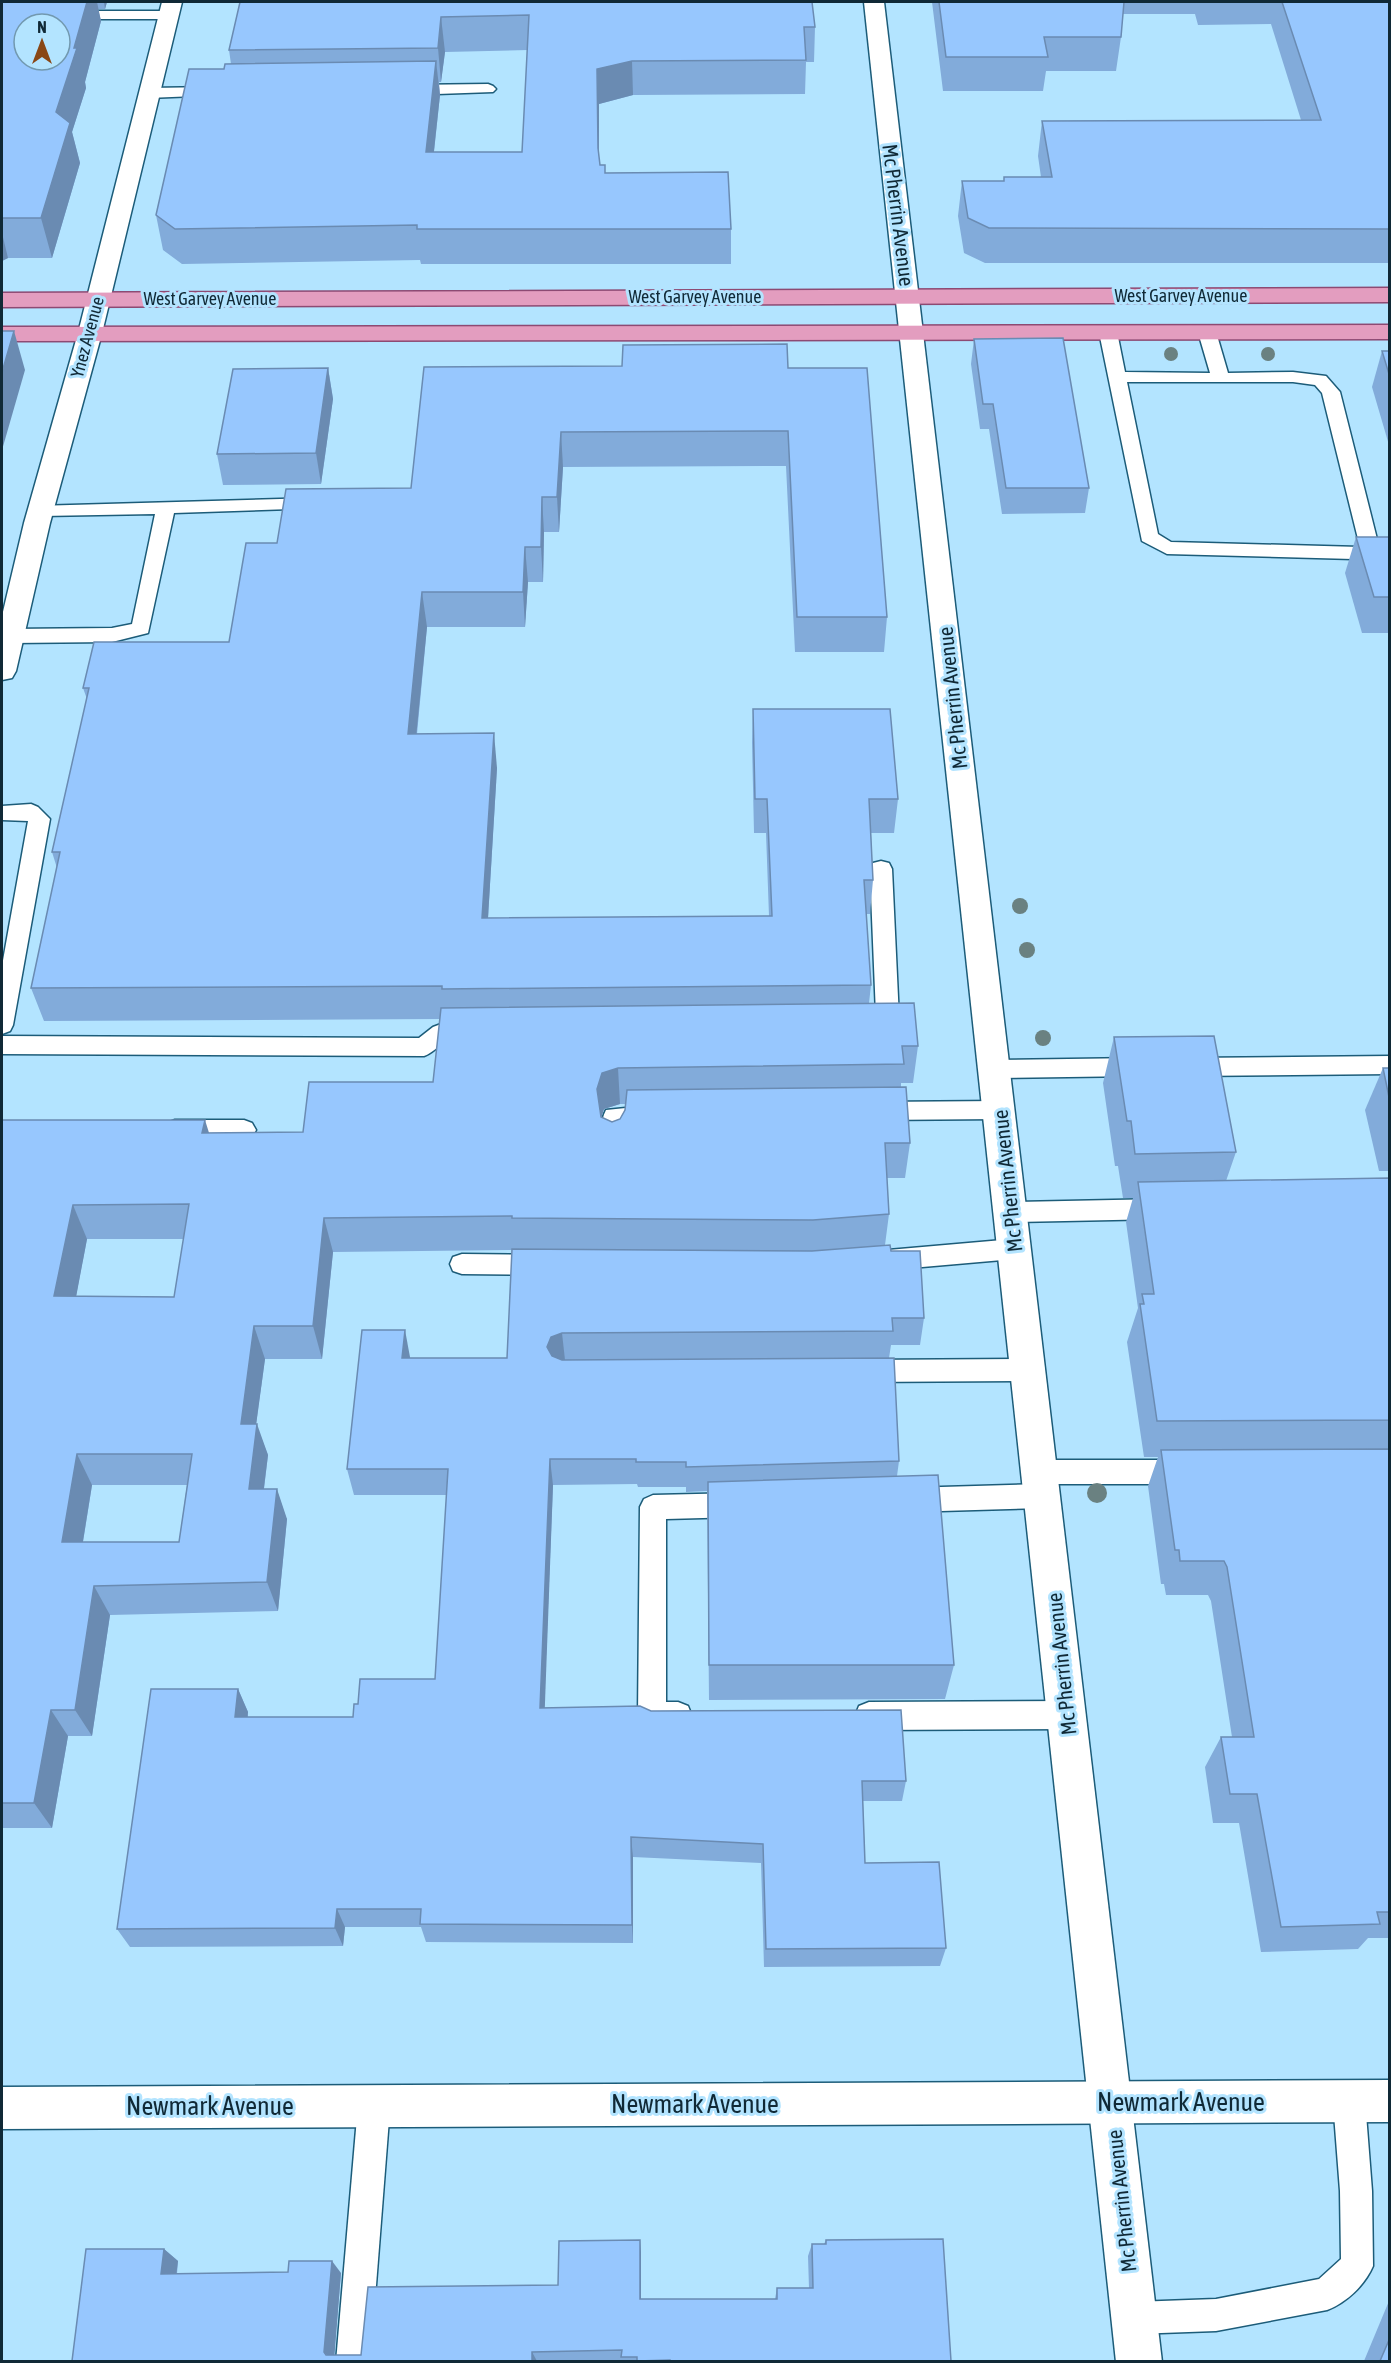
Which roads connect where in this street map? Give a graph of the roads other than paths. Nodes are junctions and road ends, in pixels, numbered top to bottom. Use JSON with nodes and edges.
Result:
{"nodes":[{"id":1,"x":874,"y":2,"type":"edge"},
{"id":2,"x":170,"y":8,"type":"edge"},
{"id":3,"x":2,"y":15,"type":"edge"},
{"id":4,"x":488,"y":89,"type":"dead end"},
{"id":5,"x":394,"y":90,"type":"edge"},
{"id":6,"x":230,"y":92,"type":"edge"},
{"id":7,"x":148,"y":93,"type":"junction"},
{"id":8,"x":909,"y":295,"type":"junction"},
{"id":9,"x":1389,"y":295,"type":"edge"},
{"id":10,"x":97,"y":299,"type":"junction"},
{"id":11,"x":2,"y":300,"type":"edge"},
{"id":12,"x":1107,"y":332,"type":"junction"},
{"id":13,"x":1207,"y":332,"type":"junction"},
{"id":14,"x":1389,"y":332,"type":"edge"},
{"id":15,"x":90,"y":333,"type":"junction"},
{"id":16,"x":914,"y":333,"type":"junction"},
{"id":17,"x":2,"y":334,"type":"edge"},
{"id":18,"x":1116,"y":377,"type":"junction"},
{"id":19,"x":1221,"y":378,"type":"junction"},
{"id":20,"x":336,"y":499,"type":"edge"},
{"id":21,"x":166,"y":508,"type":"junction"},
{"id":22,"x":42,"y":510,"type":"junction"},
{"id":23,"x":1380,"y":554,"type":"edge"},
{"id":24,"x":11,"y":636,"type":"junction"},
{"id":25,"x":2,"y":671,"type":"edge"},
{"id":26,"x":2,"y":813,"type":"edge"},
{"id":27,"x":881,"y":869,"type":"dead end"},
{"id":28,"x":2,"y":1024,"type":"edge"},
{"id":29,"x":848,"y":1029,"type":"edge"},
{"id":30,"x":489,"y":1033,"type":"edge"},
{"id":31,"x":2,"y":1045,"type":"edge"},
{"id":32,"x":1389,"y":1065,"type":"edge"},
{"id":33,"x":994,"y":1068,"type":"junction"},
{"id":34,"x":999,"y":1110,"type":"junction"},
{"id":35,"x":857,"y":1112,"type":"edge"},
{"id":36,"x":680,"y":1114,"type":"edge"},
{"id":37,"x":152,"y":1130,"type":"edge"},
{"id":38,"x":244,"y":1130,"type":"edge"},
{"id":39,"x":613,"y":1145,"type":"edge"},
{"id":40,"x":1188,"y":1209,"type":"edge"},
{"id":41,"x":1010,"y":1212,"type":"junction"},
{"id":42,"x":1014,"y":1249,"type":"junction"},
{"id":43,"x":867,"y":1262,"type":"edge"},
{"id":44,"x":462,"y":1264,"type":"dead end"},
{"id":45,"x":570,"y":1265,"type":"edge"},
{"id":46,"x":1028,"y":1370,"type":"junction"},
{"id":47,"x":838,"y":1372,"type":"edge"},
{"id":48,"x":1203,"y":1472,"type":"edge"},
{"id":49,"x":1041,"y":1484,"type":"junction"},
{"id":50,"x":877,"y":1501,"type":"edge"},
{"id":51,"x":771,"y":1504,"type":"edge"},
{"id":52,"x":1067,"y":1715,"type":"junction"},
{"id":53,"x":700,"y":1716,"type":"edge"},
{"id":54,"x":842,"y":1716,"type":"edge"},
{"id":55,"x":1369,"y":2101,"type":"edge"},
{"id":56,"x":1111,"y":2102,"type":"junction"},
{"id":57,"x":374,"y":2106,"type":"junction"},
{"id":58,"x":2,"y":2108,"type":"edge"},
{"id":59,"x":1134,"y":2318,"type":"junction"},
{"id":60,"x":353,"y":2361,"type":"edge"},
{"id":61,"x":1139,"y":2361,"type":"edge"}],
"edges":[{"from":1,"to":8,"type":"street","name":"Mc Pherrin Avenue"},
{"from":2,"to":3,"type":"lane"},
{"from":2,"to":7,"type":"street","name":"Ynez Avenue"},
{"from":4,"to":5,"type":"lane"},
{"from":6,"to":7,"type":"lane"},
{"from":7,"to":10,"type":"street","name":"Ynez Avenue"},
{"from":8,"to":9,"type":"main road","name":"West Garvey Avenue"},
{"from":8,"to":10,"type":"main road","name":"West Garvey Avenue"},
{"from":8,"to":16,"type":"street","name":"Mc Pherrin Avenue"},
{"from":10,"to":11,"type":"main road","name":"West Garvey Avenue"},
{"from":10,"to":15,"type":"street","name":"Ynez Avenue"},
{"from":12,"to":13,"type":"main road","name":"West Garvey Avenue"},
{"from":12,"to":16,"type":"main road","name":"West Garvey Avenue"},
{"from":12,"to":18,"type":"lane"},
{"from":13,"to":14,"type":"main road","name":"West Garvey Avenue"},
{"from":13,"to":19,"type":"lane"},
{"from":15,"to":16,"type":"main road","name":"West Garvey Avenue"},
{"from":15,"to":17,"type":"main road","name":"West Garvey Avenue"},
{"from":15,"to":22,"type":"street","name":"Ynez Avenue"},
{"from":16,"to":33,"type":"street","name":"Mc Pherrin Avenue"},
{"from":18,"to":19,"type":"lane"},
{"from":18,"to":23,"type":"lane"},
{"from":19,"to":23,"type":"lane"},
{"from":20,"to":21,"type":"lane"},
{"from":21,"to":22,"type":"lane"},
{"from":21,"to":24,"type":"lane"},
{"from":22,"to":24,"type":"street","name":"Ynez Avenue"},
{"from":24,"to":25,"type":"street","name":"Ynez Avenue"},
{"from":26,"to":28,"type":"lane"},
{"from":27,"to":29,"type":"lane"},
{"from":30,"to":31,"type":"lane"},
{"from":32,"to":33,"type":"lane"},
{"from":33,"to":34,"type":"street","name":"Mc Pherrin Avenue"},
{"from":34,"to":35,"type":"lane"},
{"from":34,"to":41,"type":"street","name":"Mc Pherrin Avenue"},
{"from":36,"to":39,"type":"lane"},
{"from":37,"to":38,"type":"lane"},
{"from":40,"to":41,"type":"lane"},
{"from":41,"to":42,"type":"street","name":"Mc Pherrin Avenue"},
{"from":42,"to":43,"type":"lane"},
{"from":42,"to":46,"type":"street","name":"Mc Pherrin Avenue"},
{"from":44,"to":45,"type":"lane"},
{"from":46,"to":47,"type":"lane"},
{"from":46,"to":49,"type":"street","name":"Mc Pherrin Avenue"},
{"from":48,"to":49,"type":"lane"},
{"from":49,"to":50,"type":"lane"},
{"from":49,"to":52,"type":"street","name":"Mc Pherrin Avenue"},
{"from":51,"to":53,"type":"lane"},
{"from":52,"to":54,"type":"lane"},
{"from":52,"to":56,"type":"street","name":"Mc Pherrin Avenue"},
{"from":55,"to":56,"type":"street","name":"Newmark Avenue"},
{"from":55,"to":59,"type":"lane"},
{"from":56,"to":57,"type":"street","name":"Newmark Avenue"},
{"from":56,"to":59,"type":"street","name":"Mc Pherrin Avenue"},
{"from":57,"to":58,"type":"street","name":"Newmark Avenue"},
{"from":57,"to":60,"type":"lane"},
{"from":59,"to":61,"type":"street","name":"Mc Pherrin Avenue"}]}
